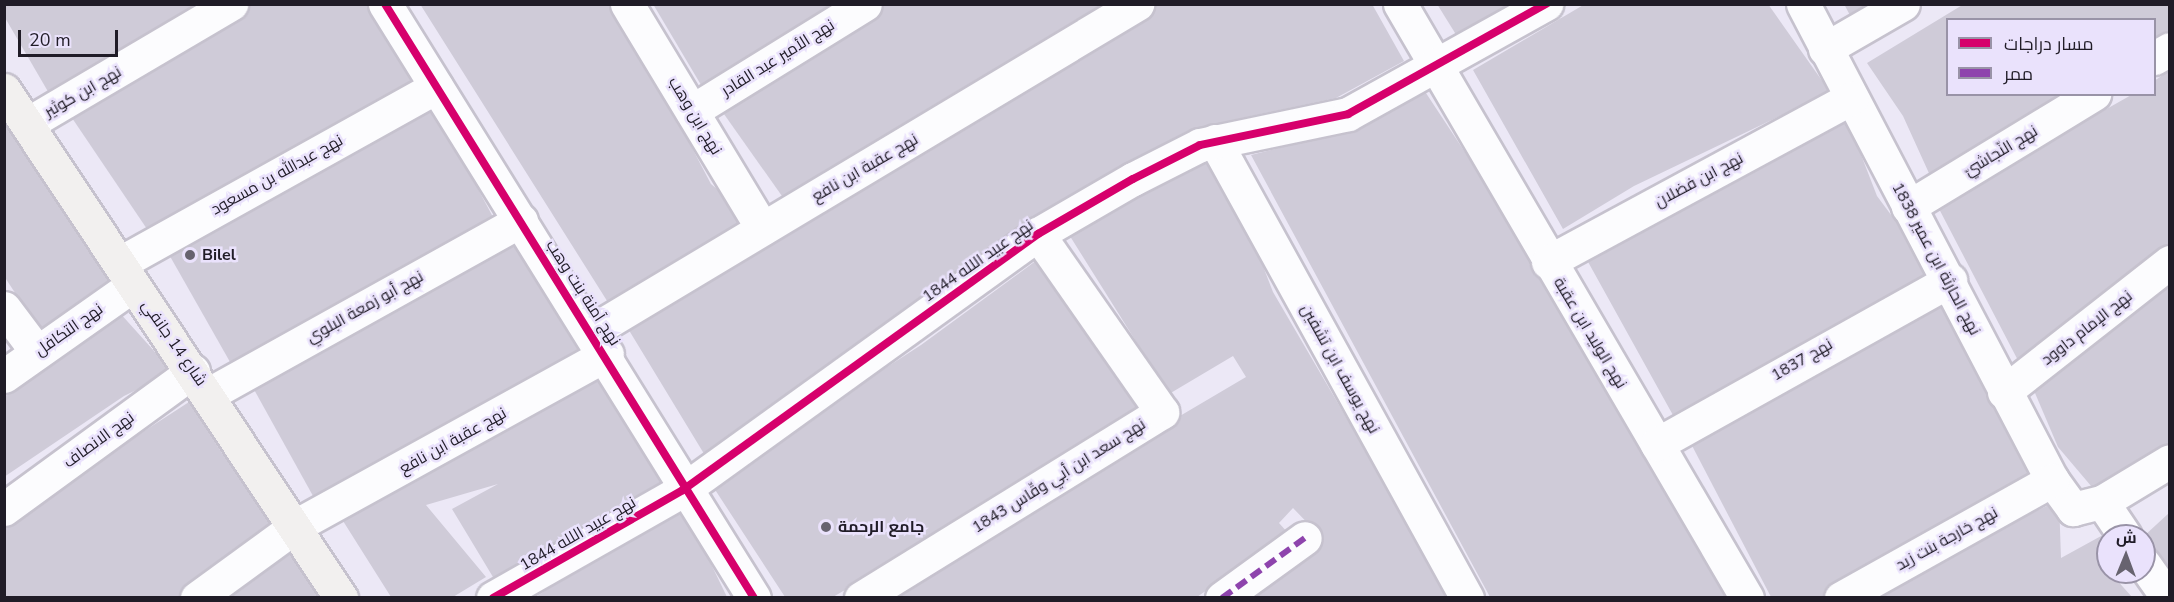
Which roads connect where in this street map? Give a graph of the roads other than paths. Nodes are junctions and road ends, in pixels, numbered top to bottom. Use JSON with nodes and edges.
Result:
{"nodes":[{"id":1,"x":231,"y":4,"type":"edge"},
{"id":2,"x":385,"y":4,"type":"edge"},
{"id":3,"x":627,"y":4,"type":"edge"},
{"id":4,"x":865,"y":4,"type":"edge"},
{"id":5,"x":1137,"y":4,"type":"edge"},
{"id":6,"x":1400,"y":4,"type":"edge"},
{"id":7,"x":1546,"y":4,"type":"edge"},
{"id":8,"x":1803,"y":4,"type":"edge"},
{"id":9,"x":1903,"y":4,"type":"edge"},
{"id":10,"x":1825,"y":49,"type":"junction"},
{"id":11,"x":2169,"y":49,"type":"edge"},
{"id":12,"x":2156,"y":57,"type":"edge"},
{"id":13,"x":1435,"y":67,"type":"junction"},
{"id":14,"x":436,"y":87,"type":"junction"},
{"id":15,"x":4,"y":90,"type":"edge"},
{"id":16,"x":2091,"y":96,"type":"edge"},
{"id":17,"x":1851,"y":98,"type":"junction"},
{"id":18,"x":692,"y":111,"type":"junction"},
{"id":19,"x":27,"y":124,"type":"junction"},
{"id":20,"x":1215,"y":141,"type":"junction"},
{"id":21,"x":1908,"y":207,"type":"junction"},
{"id":22,"x":521,"y":220,"type":"junction"},
{"id":23,"x":762,"y":228,"type":"junction"},
{"id":24,"x":1038,"y":234,"type":"junction"},
{"id":25,"x":1548,"y":262,"type":"junction"},
{"id":26,"x":2169,"y":262,"type":"edge"},
{"id":27,"x":126,"y":274,"type":"junction"},
{"id":28,"x":1950,"y":280,"type":"junction"},
{"id":29,"x":4,"y":308,"type":"edge"},
{"id":30,"x":599,"y":343,"type":"junction"},
{"id":31,"x":37,"y":352,"type":"junction"},
{"id":32,"x":4,"y":376,"type":"edge"},
{"id":33,"x":201,"y":382,"type":"junction"},
{"id":34,"x":2004,"y":392,"type":"junction"},
{"id":35,"x":1656,"y":444,"type":"junction"},
{"id":36,"x":2169,"y":461,"type":"edge"},
{"id":37,"x":2052,"y":480,"type":"junction"},
{"id":38,"x":683,"y":490,"type":"junction"},
{"id":39,"x":2088,"y":506,"type":"junction"},
{"id":40,"x":4,"y":509,"type":"edge"},
{"id":41,"x":2110,"y":524,"type":"edge"},
{"id":42,"x":297,"y":525,"type":"junction"},
{"id":43,"x":1305,"y":538,"type":"dead end"},
{"id":44,"x":2156,"y":580,"type":"edge"},
{"id":45,"x":198,"y":597,"type":"edge"},
{"id":46,"x":340,"y":597,"type":"edge"},
{"id":47,"x":493,"y":597,"type":"edge"},
{"id":48,"x":754,"y":597,"type":"edge"},
{"id":49,"x":861,"y":597,"type":"edge"},
{"id":50,"x":1222,"y":597,"type":"edge"},
{"id":51,"x":1467,"y":597,"type":"edge"},
{"id":52,"x":1747,"y":597,"type":"edge"},
{"id":53,"x":1841,"y":597,"type":"edge"},
{"id":54,"x":2168,"y":597,"type":"edge"}],
"edges":[{"from":1,"to":19,"type":"street","name":"نهج ابن كوثير"},
{"from":2,"to":14,"type":"street","name":"نهج آمنة بنت وهب"},
{"from":3,"to":18,"type":"street","name":"نهج ابن وهب"},
{"from":4,"to":18,"type":"street","name":"نهج الأمير عبد القادر"},
{"from":5,"to":23,"type":"street","name":"نهج عقبة ابن نافع"},
{"from":6,"to":13,"type":"street","name":"نهج الوليد ابن عقبة"},
{"from":7,"to":13,"type":"street","name":"نهج عبيد اللله 1844"},
{"from":8,"to":10,"type":"street","name":"نهج الحارثة ابن عمير 1838"},
{"from":9,"to":10,"type":"street"},
{"from":10,"to":17,"type":"street","name":"نهج الحارثة ابن عمير 1838"},
{"from":11,"to":12,"type":"street"},
{"from":13,"to":20,"type":"street","name":"نهج عبيد اللله 1844"},
{"from":13,"to":25,"type":"street","name":"نهج الوليد ابن عقبة"},
{"from":14,"to":22,"type":"street","name":"نهج آمنة بنت وهب"},
{"from":14,"to":27,"type":"street","name":"نهج عبدالله بن مسعود"},
{"from":15,"to":19,"type":"street","name":"شارع 14 جانفي"},
{"from":16,"to":21,"type":"street","name":"نهج النّجاشيّ"},
{"from":17,"to":21,"type":"street","name":"نهج الحارثة ابن عمير 1838"},
{"from":17,"to":25,"type":"street","name":"نهج ابن فضلان"},
{"from":18,"to":23,"type":"street","name":"نهج ابن وهب"},
{"from":19,"to":27,"type":"street","name":"شارع 14 جانفي"},
{"from":20,"to":24,"type":"street","name":"نهج عبيد اللله 1844"},
{"from":20,"to":51,"type":"street","name":"نهج يوسف ابن تشفين"},
{"from":21,"to":28,"type":"street","name":"نهج الحارثة ابن عمير 1838"},
{"from":22,"to":30,"type":"street","name":"نهج آمنة بنت وهب"},
{"from":22,"to":33,"type":"street","name":"نهج أبو زمعة البلوي"},
{"from":23,"to":30,"type":"street","name":"نهج عقبة ابن نافع"},
{"from":24,"to":38,"type":"street","name":"نهج عبيد اللله 1844"},
{"from":24,"to":49,"type":"street","name":"نهج سعد ابن أبي وقّاس 1843"},
{"from":25,"to":35,"type":"street","name":"نهج الوليد ابن عقبة"},
{"from":26,"to":34,"type":"street","name":"نهج الإمام داوود"},
{"from":27,"to":31,"type":"street","name":"نهج التكافل"},
{"from":27,"to":33,"type":"street","name":"شارع 14 جانفي"},
{"from":28,"to":34,"type":"street","name":"نهج الحارثة ابن عمير 1838"},
{"from":28,"to":35,"type":"street","name":"نهج 1837"},
{"from":29,"to":31,"type":"street"},
{"from":30,"to":38,"type":"street","name":"نهج آمنة بنت وهب"},
{"from":30,"to":42,"type":"street","name":"نهج عقبة ابن نافع"},
{"from":31,"to":32,"type":"street","name":"نهج التكافل"},
{"from":33,"to":40,"type":"street","name":"نهج الانصاف"},
{"from":33,"to":42,"type":"street","name":"شارع 14 جانفي"},
{"from":34,"to":37,"type":"street","name":"نهج الحارثة ابن عمير 1838"},
{"from":35,"to":52,"type":"street","name":"نهج الوليد ابن عقبة"},
{"from":36,"to":39,"type":"street"},
{"from":37,"to":39,"type":"street","name":"نهج الحارثة ابن عمير 1838"},
{"from":37,"to":53,"type":"street","name":"نهج خارجة بنت زيد"},
{"from":38,"to":47,"type":"street","name":"نهج عبيد اللله 1844"},
{"from":38,"to":48,"type":"street","name":"نهج آمنة بنت وهب"},
{"from":39,"to":41,"type":"street","name":"نهج الحارثة ابن عمير 1838"},
{"from":42,"to":45,"type":"street","name":"نهج عقبة ابن نافع"},
{"from":42,"to":46,"type":"street","name":"شارع 14 جانفي"},
{"from":43,"to":50,"type":"street"},
{"from":44,"to":54,"type":"street"}]}
